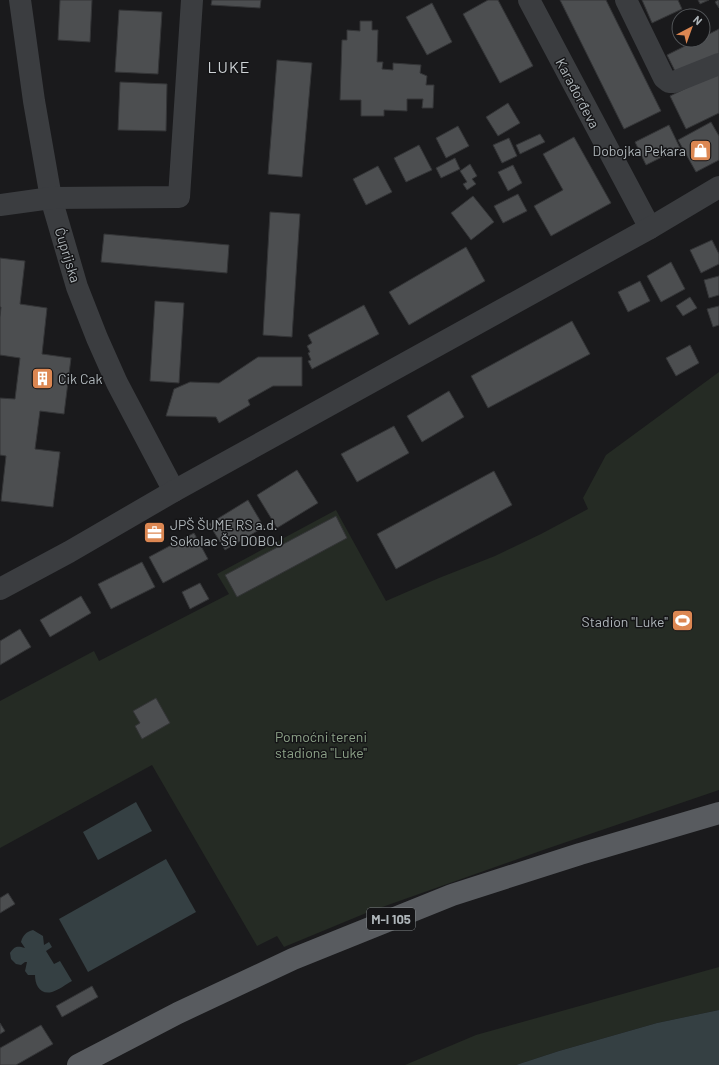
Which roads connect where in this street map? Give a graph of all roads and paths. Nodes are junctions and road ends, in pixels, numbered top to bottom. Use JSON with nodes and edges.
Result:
{"nodes":[{"id":1,"x":20,"y":0,"type":"edge"},
{"id":2,"x":192,"y":0,"type":"edge"},
{"id":3,"x":529,"y":0,"type":"edge"},
{"id":4,"x":626,"y":0,"type":"edge"},
{"id":5,"x":719,"y":64,"type":"edge"},
{"id":6,"x":719,"y":187,"type":"edge"},
{"id":7,"x":51,"y":198,"type":"junction"},
{"id":8,"x":0,"y":205,"type":"edge"},
{"id":9,"x":650,"y":228,"type":"junction"},
{"id":10,"x":174,"y":491,"type":"junction"},
{"id":11,"x":0,"y":589,"type":"edge"},
{"id":12,"x":719,"y":813,"type":"edge"},
{"id":13,"x":78,"y":1065,"type":"edge"}],
"edges":[{"from":1,"to":7,"type":"street","name":"Ćuprijska"},
{"from":2,"to":7,"type":"street"},
{"from":3,"to":9,"type":"street","name":"Karađorđeva"},
{"from":4,"to":5,"type":"street"},
{"from":6,"to":9,"type":"street"},
{"from":7,"to":8,"type":"street"},
{"from":7,"to":10,"type":"street","name":"Ćuprijska"},
{"from":9,"to":10,"type":"street"},
{"from":10,"to":11,"type":"street"},
{"from":12,"to":13,"type":"main road","number":"M-I 105"}]}
